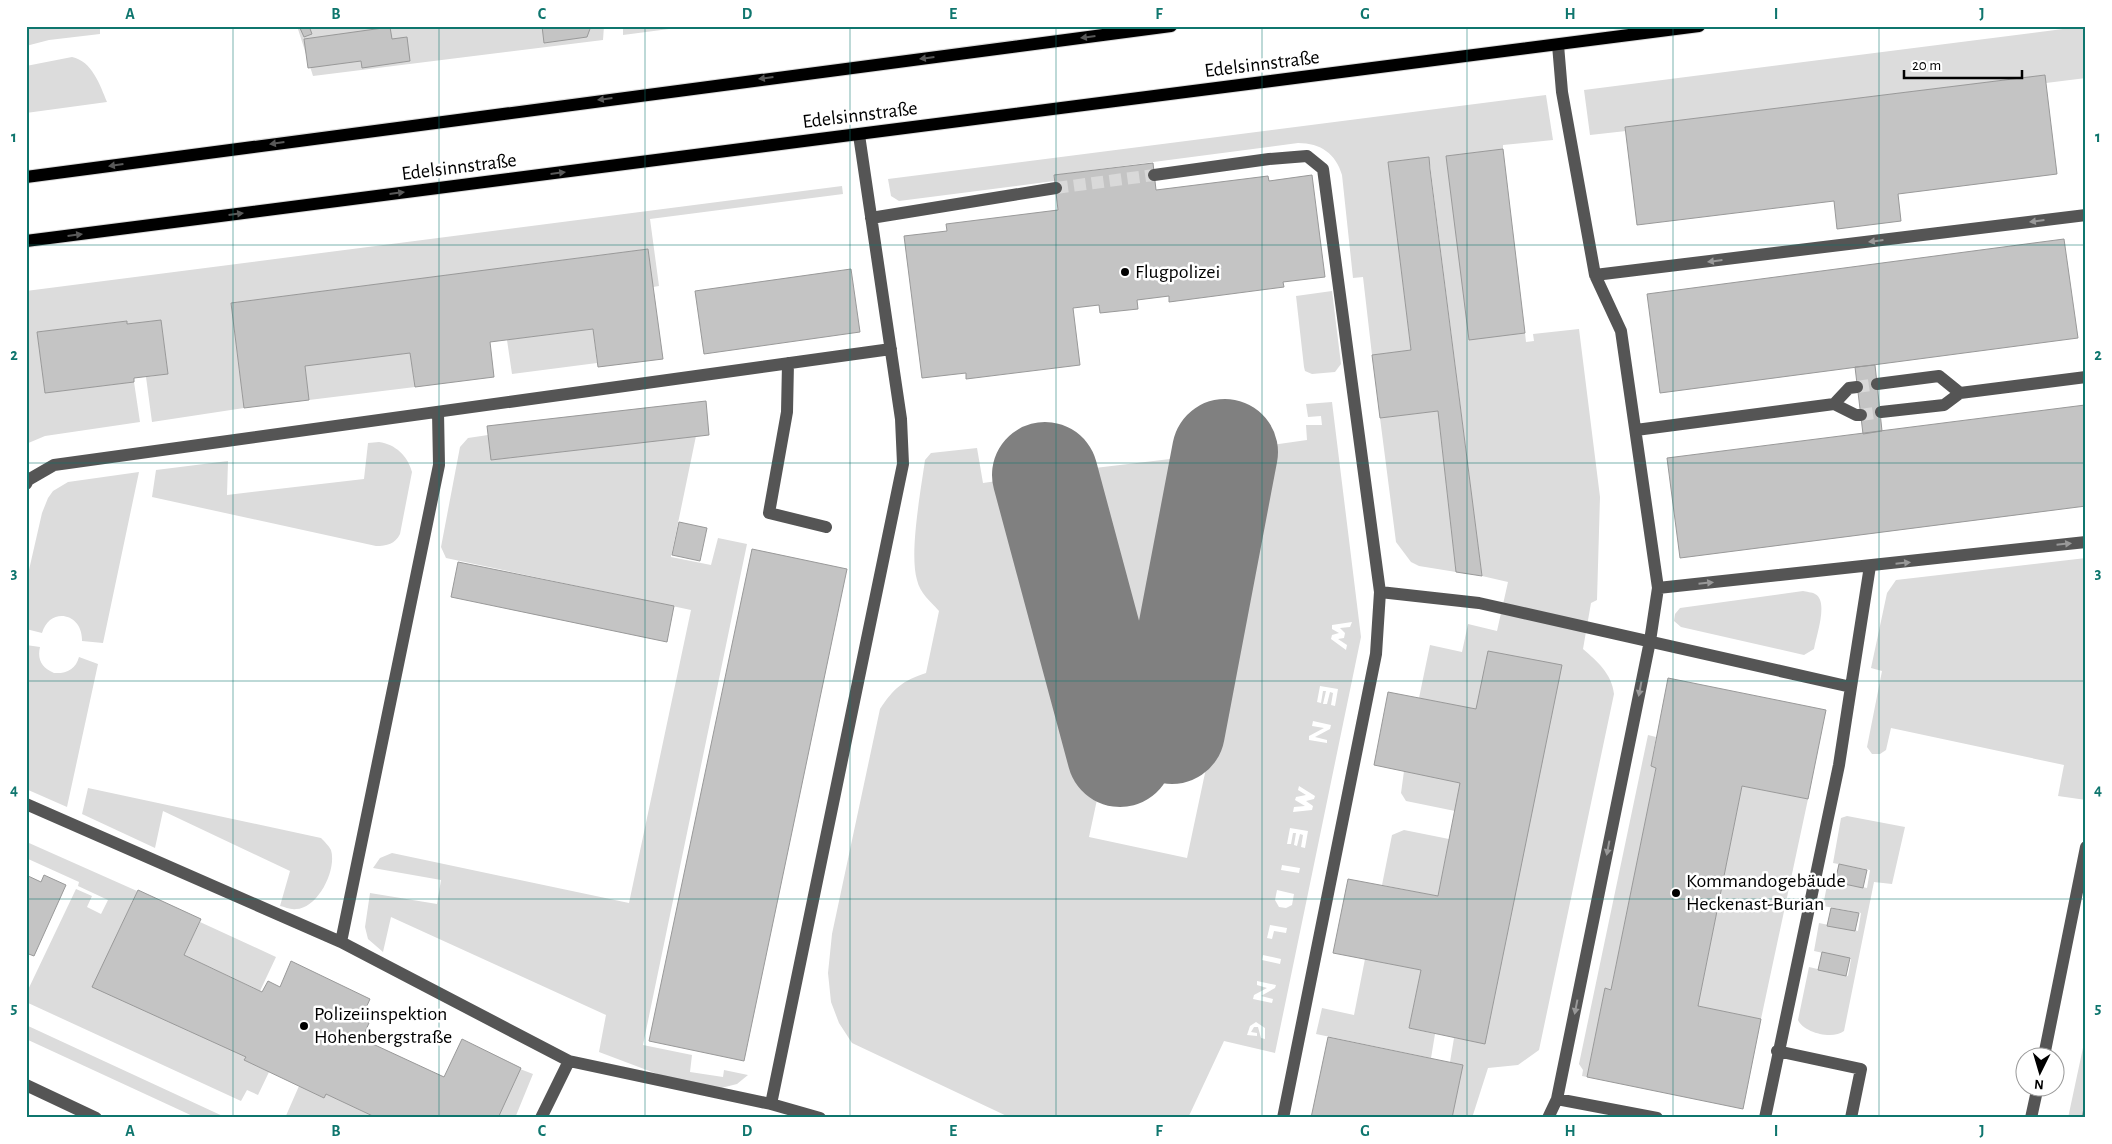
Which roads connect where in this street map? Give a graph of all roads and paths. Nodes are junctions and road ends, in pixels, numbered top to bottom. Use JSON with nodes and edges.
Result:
{"nodes":[{"id":1,"x":1171,"y":26,"type":"edge"},
{"id":2,"x":1699,"y":26,"type":"edge"},
{"id":3,"x":1558,"y":45,"type":"junction"},
{"id":4,"x":859,"y":134,"type":"junction"},
{"id":5,"x":1154,"y":175,"type":"tunnel mouth"},
{"id":6,"x":26,"y":177,"type":"edge"},
{"id":7,"x":1056,"y":188,"type":"tunnel mouth"},
{"id":8,"x":2086,"y":215,"type":"edge"},
{"id":9,"x":871,"y":218,"type":"junction"},
{"id":10,"x":26,"y":241,"type":"edge"},
{"id":11,"x":1595,"y":275,"type":"junction"},
{"id":12,"x":891,"y":349,"type":"junction"},
{"id":13,"x":788,"y":363,"type":"junction"},
{"id":14,"x":2086,"y":377,"type":"edge"},
{"id":15,"x":1877,"y":384,"type":"tunnel mouth"},
{"id":16,"x":1857,"y":387,"type":"tunnel mouth"},
{"id":17,"x":1960,"y":393,"type":"junction"},
{"id":18,"x":1834,"y":404,"type":"junction"},
{"id":19,"x":438,"y":412,"type":"junction"},
{"id":20,"x":1881,"y":412,"type":"tunnel mouth"},
{"id":21,"x":1861,"y":414,"type":"tunnel mouth"},
{"id":22,"x":1636,"y":430,"type":"junction"},
{"id":23,"x":26,"y":484,"type":"edge"},
{"id":24,"x":826,"y":527,"type":"dead end"},
{"id":25,"x":2086,"y":542,"type":"edge"},
{"id":26,"x":1870,"y":566,"type":"junction"},
{"id":27,"x":1658,"y":588,"type":"junction"},
{"id":28,"x":1380,"y":592,"type":"junction"},
{"id":29,"x":1650,"y":641,"type":"junction"},
{"id":30,"x":1851,"y":688,"type":"junction"},
{"id":31,"x":26,"y":804,"type":"edge"},
{"id":32,"x":2086,"y":847,"type":"edge"},
{"id":33,"x":341,"y":942,"type":"junction"},
{"id":34,"x":2046,"y":1046,"type":"edge"},
{"id":35,"x":1777,"y":1051,"type":"junction"},
{"id":36,"x":570,"y":1061,"type":"junction"},
{"id":37,"x":26,"y":1085,"type":"edge"},
{"id":38,"x":2036,"y":1096,"type":"edge"},
{"id":39,"x":1557,"y":1099,"type":"junction"},
{"id":40,"x":771,"y":1104,"type":"junction"},
{"id":41,"x":96,"y":1118,"type":"edge"},
{"id":42,"x":541,"y":1118,"type":"edge"},
{"id":43,"x":820,"y":1118,"type":"edge"},
{"id":44,"x":1283,"y":1118,"type":"edge"},
{"id":45,"x":1548,"y":1118,"type":"edge"},
{"id":46,"x":1657,"y":1118,"type":"edge"},
{"id":47,"x":1765,"y":1118,"type":"edge"},
{"id":48,"x":1851,"y":1118,"type":"edge"},
{"id":49,"x":2032,"y":1118,"type":"edge"}],
"edges":[{"from":1,"to":6,"type":"main road","one_way":true},
{"from":2,"to":3,"type":"main road","name":"Edelsinnstraße"},
{"from":3,"to":4,"type":"main road","name":"Edelsinnstraße"},
{"from":3,"to":11,"type":"street"},
{"from":4,"to":9,"type":"street"},
{"from":10,"to":4,"type":"main road","name":"Edelsinnstraße","one_way":true},
{"from":5,"to":28,"type":"street"},
{"from":7,"to":9,"type":"street"},
{"from":8,"to":11,"type":"street","one_way":true},
{"from":9,"to":12,"type":"street"},
{"from":11,"to":22,"type":"street"},
{"from":12,"to":13,"type":"street"},
{"from":12,"to":40,"type":"street"},
{"from":13,"to":19,"type":"street"},
{"from":13,"to":24,"type":"street"},
{"from":14,"to":17,"type":"street"},
{"from":15,"to":17,"type":"street"},
{"from":16,"to":18,"type":"street"},
{"from":17,"to":20,"type":"street"},
{"from":18,"to":21,"type":"street"},
{"from":18,"to":22,"type":"street"},
{"from":19,"to":23,"type":"street"},
{"from":19,"to":33,"type":"street"},
{"from":22,"to":27,"type":"street"},
{"from":26,"to":25,"type":"street","one_way":true},
{"from":27,"to":26,"type":"street","one_way":true},
{"from":26,"to":30,"type":"street"},
{"from":27,"to":29,"type":"street"},
{"from":28,"to":29,"type":"street"},
{"from":28,"to":44,"type":"street"},
{"from":29,"to":30,"type":"street"},
{"from":29,"to":39,"type":"street","one_way":true},
{"from":30,"to":35,"type":"street"},
{"from":31,"to":33,"type":"street"},
{"from":32,"to":34,"type":"street"},
{"from":33,"to":36,"type":"street"},
{"from":35,"to":47,"type":"street"},
{"from":35,"to":48,"type":"street"},
{"from":36,"to":40,"type":"street"},
{"from":36,"to":42,"type":"street"},
{"from":37,"to":41,"type":"street"},
{"from":38,"to":49,"type":"street"},
{"from":39,"to":45,"type":"street"},
{"from":39,"to":46,"type":"street"},
{"from":40,"to":43,"type":"street"}]}
